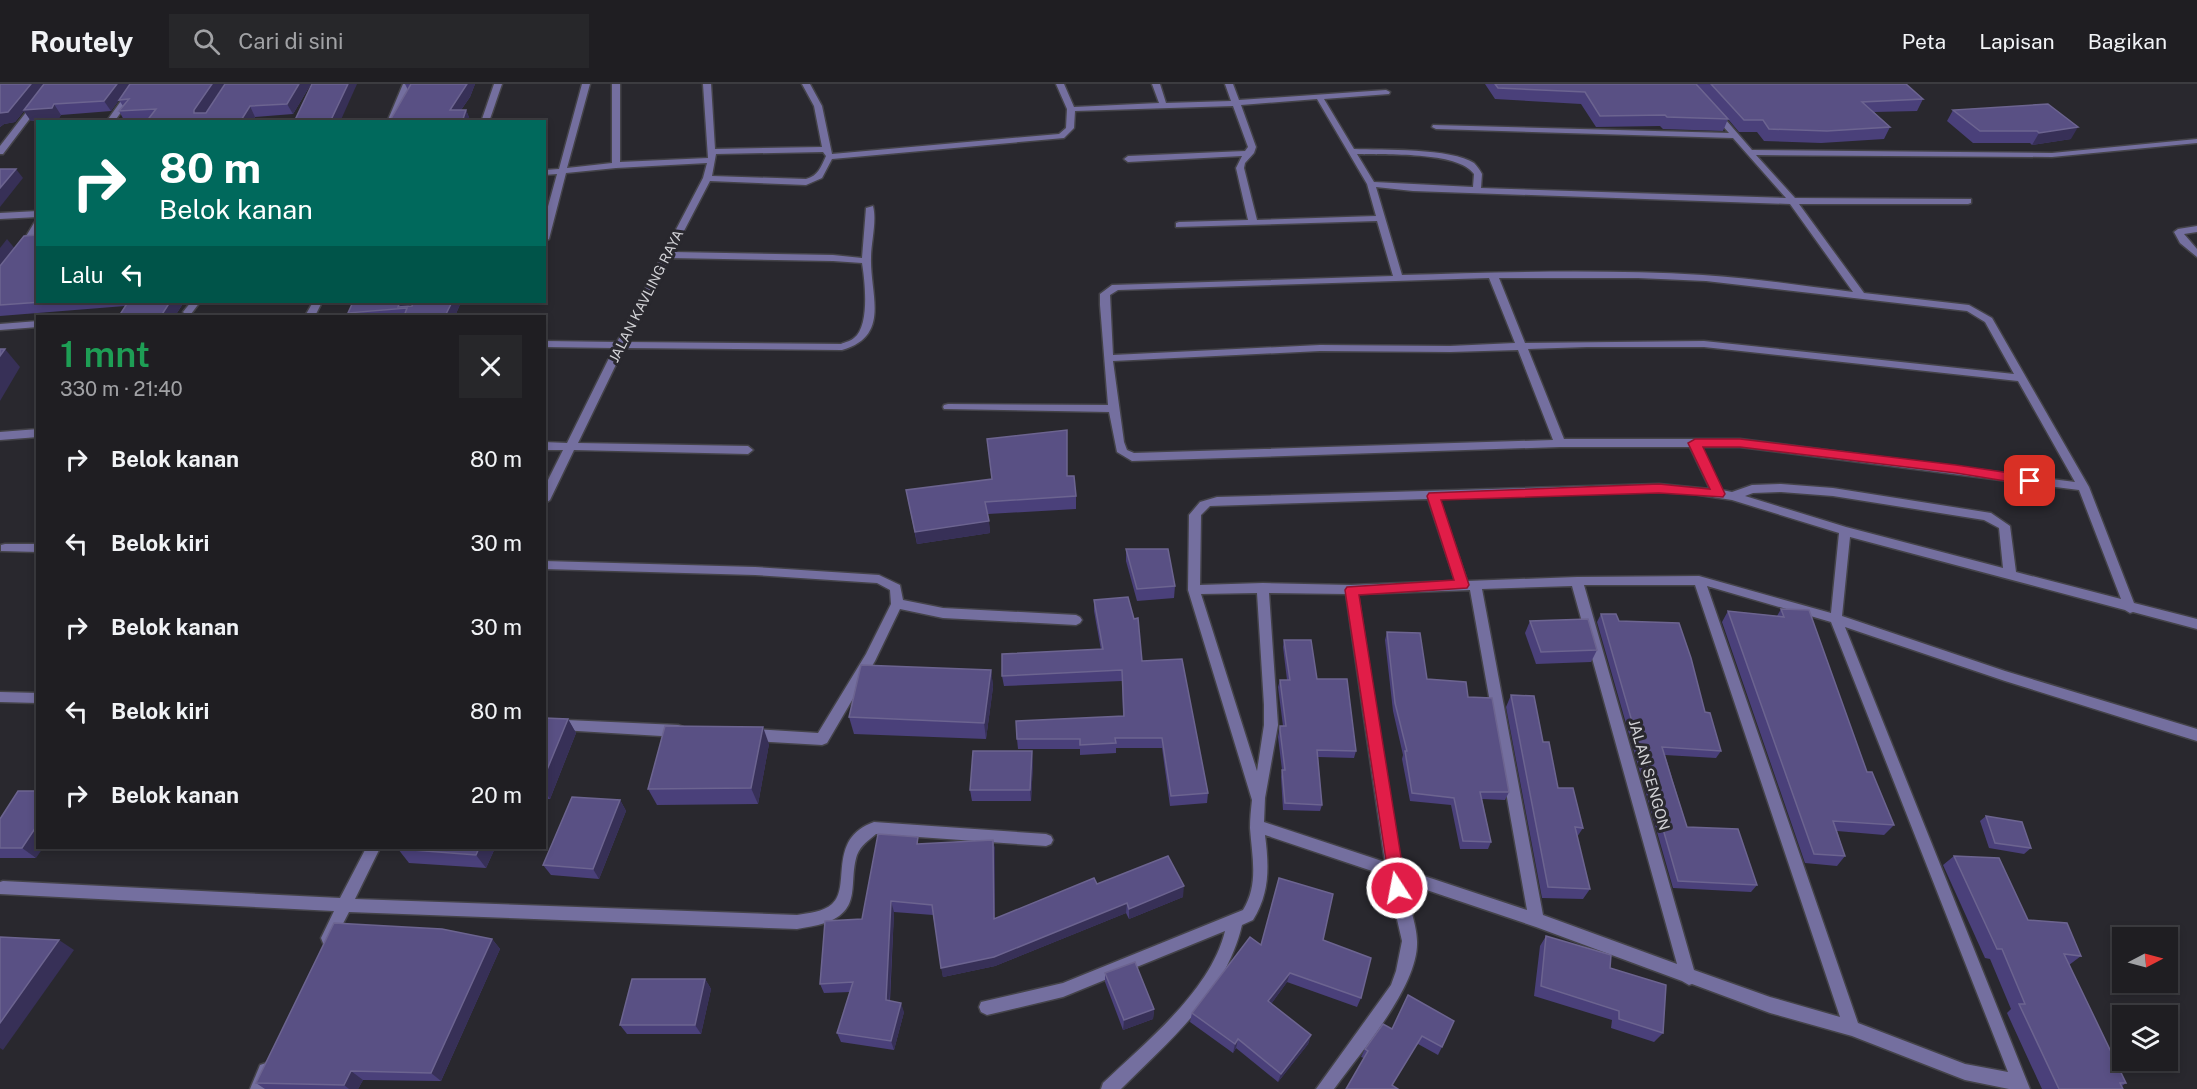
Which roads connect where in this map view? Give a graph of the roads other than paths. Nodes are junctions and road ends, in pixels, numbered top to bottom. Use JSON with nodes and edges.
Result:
{"nodes":[{"id":1,"x":52,"y":84,"type":"edge"},
{"id":2,"x":137,"y":84,"type":"edge"},
{"id":3,"x":407,"y":84,"type":"edge"},
{"id":4,"x":498,"y":84,"type":"edge"},
{"id":5,"x":586,"y":84,"type":"edge"},
{"id":6,"x":616,"y":84,"type":"edge"},
{"id":7,"x":707,"y":84,"type":"edge"},
{"id":8,"x":806,"y":84,"type":"edge"},
{"id":9,"x":1060,"y":84,"type":"edge"},
{"id":10,"x":1156,"y":84,"type":"edge"},
{"id":11,"x":1229,"y":84,"type":"edge"},
{"id":12,"x":1386,"y":92,"type":"dead end"},
{"id":13,"x":1319,"y":97,"type":"junction"},
{"id":14,"x":1237,"y":103,"type":"junction"},
{"id":15,"x":1163,"y":105,"type":"junction"},
{"id":16,"x":1071,"y":109,"type":"junction"},
{"id":17,"x":1713,"y":110,"type":"edge"},
{"id":18,"x":111,"y":120,"type":"edge"},
{"id":19,"x":392,"y":120,"type":"edge"},
{"id":20,"x":486,"y":120,"type":"edge"},
{"id":21,"x":1436,"y":127,"type":"dead end"},
{"id":22,"x":1736,"y":136,"type":"junction"},
{"id":23,"x":2197,"y":141,"type":"edge"},
{"id":24,"x":1351,"y":151,"type":"junction"},
{"id":25,"x":0,"y":152,"type":"edge"},
{"id":26,"x":1751,"y":152,"type":"junction"},
{"id":27,"x":828,"y":153,"type":"junction"},
{"id":28,"x":1250,"y":153,"type":"junction"},
{"id":29,"x":711,"y":156,"type":"junction"},
{"id":30,"x":1128,"y":159,"type":"dead end"},
{"id":31,"x":616,"y":165,"type":"junction"},
{"id":32,"x":562,"y":171,"type":"junction"},
{"id":33,"x":546,"y":173,"type":"edge"},
{"id":34,"x":707,"y":178,"type":"junction"},
{"id":35,"x":1371,"y":184,"type":"junction"},
{"id":36,"x":1477,"y":190,"type":"junction"},
{"id":37,"x":1793,"y":201,"type":"junction"},
{"id":38,"x":1968,"y":201,"type":"dead end"},
{"id":39,"x":870,"y":208,"type":"dead end"},
{"id":40,"x":36,"y":214,"type":"edge"},
{"id":41,"x":0,"y":216,"type":"edge"},
{"id":42,"x":1382,"y":218,"type":"junction"},
{"id":43,"x":1253,"y":222,"type":"junction"},
{"id":44,"x":1179,"y":225,"type":"dead end"},
{"id":45,"x":36,"y":226,"type":"edge"},
{"id":46,"x":2197,"y":229,"type":"edge"},
{"id":47,"x":546,"y":231,"type":"edge"},
{"id":48,"x":2197,"y":254,"type":"edge"},
{"id":49,"x":666,"y":255,"type":"junction"},
{"id":50,"x":16,"y":260,"type":"edge"},
{"id":51,"x":866,"y":261,"type":"junction"},
{"id":52,"x":1493,"y":275,"type":"junction"},
{"id":53,"x":1398,"y":278,"type":"junction"},
{"id":54,"x":1861,"y":296,"type":"junction"},
{"id":55,"x":194,"y":303,"type":"edge"},
{"id":56,"x":188,"y":312,"type":"dead end"},
{"id":57,"x":36,"y":324,"type":"edge"},
{"id":58,"x":0,"y":327,"type":"edge"},
{"id":59,"x":546,"y":344,"type":"edge"},
{"id":60,"x":620,"y":346,"type":"junction"},
{"id":61,"x":1522,"y":347,"type":"junction"},
{"id":62,"x":1108,"y":358,"type":"junction"},
{"id":63,"x":2022,"y":378,"type":"junction"},
{"id":64,"x":948,"y":407,"type":"dead end"},
{"id":65,"x":1114,"y":409,"type":"junction"},
{"id":66,"x":36,"y":433,"type":"edge"},
{"id":67,"x":0,"y":436,"type":"edge"},
{"id":68,"x":1560,"y":443,"type":"junction"},
{"id":69,"x":1695,"y":443,"type":"junction"},
{"id":70,"x":546,"y":446,"type":"edge"},
{"id":71,"x":572,"y":447,"type":"junction"},
{"id":72,"x":748,"y":450,"type":"dead end"},
{"id":73,"x":2083,"y":487,"type":"junction"},
{"id":74,"x":1718,"y":494,"type":"junction"},
{"id":75,"x":546,"y":496,"type":"edge"},
{"id":76,"x":1433,"y":496,"type":"junction"},
{"id":77,"x":1732,"y":496,"type":"junction"},
{"id":78,"x":1845,"y":531,"type":"junction"},
{"id":79,"x":5,"y":548,"type":"dead end"},
{"id":80,"x":36,"y":548,"type":"edge"},
{"id":81,"x":546,"y":564,"type":"edge"},
{"id":82,"x":2010,"y":575,"type":"junction"},
{"id":83,"x":1699,"y":580,"type":"junction"},
{"id":84,"x":1577,"y":581,"type":"junction"},
{"id":85,"x":1468,"y":584,"type":"junction"},
{"id":86,"x":1263,"y":588,"type":"junction"},
{"id":87,"x":1194,"y":590,"type":"junction"},
{"id":88,"x":1352,"y":590,"type":"junction"},
{"id":89,"x":897,"y":604,"type":"junction"},
{"id":90,"x":2130,"y":608,"type":"junction"},
{"id":91,"x":1076,"y":620,"type":"dead end"},
{"id":92,"x":1836,"y":620,"type":"junction"},
{"id":93,"x":2197,"y":624,"type":"edge"},
{"id":94,"x":0,"y":697,"type":"edge"},
{"id":95,"x":36,"y":698,"type":"edge"},
{"id":96,"x":546,"y":724,"type":"edge"},
{"id":97,"x":695,"y":732,"type":"edge"},
{"id":98,"x":741,"y":734,"type":"edge"},
{"id":99,"x":2197,"y":735,"type":"edge"},
{"id":100,"x":1259,"y":800,"type":"junction"},
{"id":101,"x":1257,"y":826,"type":"junction"},
{"id":102,"x":1047,"y":840,"type":"dead end"},
{"id":103,"x":372,"y":849,"type":"edge"},
{"id":104,"x":1393,"y":870,"type":"junction"},
{"id":105,"x":3,"y":888,"type":"dead end"},
{"id":106,"x":343,"y":906,"type":"junction"},
{"id":107,"x":1536,"y":920,"type":"junction"},
{"id":108,"x":1235,"y":921,"type":"junction"},
{"id":109,"x":323,"y":948,"type":"edge"},
{"id":110,"x":1689,"y":978,"type":"junction"},
{"id":111,"x":987,"y":1007,"type":"dead end"},
{"id":112,"x":1852,"y":1028,"type":"junction"},
{"id":113,"x":273,"y":1056,"type":"edge"},
{"id":114,"x":2021,"y":1086,"type":"edge"},
{"id":115,"x":258,"y":1089,"type":"edge"},
{"id":116,"x":1109,"y":1089,"type":"edge"},
{"id":117,"x":1324,"y":1089,"type":"edge"}],
"edges":[{"from":1,"to":25,"type":"street"},
{"from":2,"to":18,"type":"street"},
{"from":3,"to":19,"type":"street"},
{"from":4,"to":20,"type":"street"},
{"from":5,"to":32,"type":"street"},
{"from":6,"to":31,"type":"street"},
{"from":7,"to":29,"type":"street","name":"JALAN KAVLING RAYA"},
{"from":8,"to":27,"type":"street"},
{"from":9,"to":16,"type":"street"},
{"from":10,"to":15,"type":"street"},
{"from":11,"to":14,"type":"street"},
{"from":12,"to":13,"type":"street"},
{"from":13,"to":14,"type":"street"},
{"from":13,"to":24,"type":"street"},
{"from":14,"to":15,"type":"street"},
{"from":14,"to":28,"type":"street"},
{"from":15,"to":16,"type":"street"},
{"from":16,"to":27,"type":"street"},
{"from":17,"to":22,"type":"street"},
{"from":21,"to":22,"type":"street"},
{"from":22,"to":26,"type":"street"},
{"from":23,"to":26,"type":"street"},
{"from":24,"to":35,"type":"street"},
{"from":24,"to":36,"type":"street"},
{"from":26,"to":37,"type":"street"},
{"from":27,"to":29,"type":"street"},
{"from":27,"to":34,"type":"street"},
{"from":28,"to":30,"type":"street"},
{"from":28,"to":43,"type":"street"},
{"from":29,"to":31,"type":"street"},
{"from":29,"to":34,"type":"street","name":"JALAN KAVLING RAYA"},
{"from":31,"to":32,"type":"street"},
{"from":32,"to":33,"type":"street"},
{"from":32,"to":47,"type":"street"},
{"from":34,"to":49,"type":"street","name":"JALAN KAVLING RAYA"},
{"from":35,"to":36,"type":"street"},
{"from":35,"to":42,"type":"street"},
{"from":36,"to":37,"type":"street"},
{"from":37,"to":38,"type":"street"},
{"from":37,"to":54,"type":"street"},
{"from":39,"to":51,"type":"street"},
{"from":40,"to":41,"type":"street"},
{"from":42,"to":43,"type":"street"},
{"from":42,"to":53,"type":"street"},
{"from":43,"to":44,"type":"street"},
{"from":45,"to":50,"type":"street"},
{"from":46,"to":48,"type":"street"},
{"from":49,"to":51,"type":"street"},
{"from":49,"to":60,"type":"street","name":"JALAN KAVLING RAYA"},
{"from":51,"to":60,"type":"street"},
{"from":52,"to":53,"type":"street"},
{"from":52,"to":54,"type":"street"},
{"from":52,"to":61,"type":"street"},
{"from":53,"to":62,"type":"street"},
{"from":54,"to":63,"type":"street"},
{"from":55,"to":56,"type":"street"},
{"from":57,"to":58,"type":"street"},
{"from":59,"to":60,"type":"street"},
{"from":60,"to":71,"type":"street","name":"JALAN KAVLING RAYA"},
{"from":61,"to":62,"type":"street"},
{"from":61,"to":63,"type":"street"},
{"from":61,"to":68,"type":"street"},
{"from":62,"to":65,"type":"street"},
{"from":63,"to":73,"type":"street"},
{"from":64,"to":65,"type":"street"},
{"from":65,"to":68,"type":"street"},
{"from":66,"to":67,"type":"street"},
{"from":68,"to":69,"type":"street"},
{"from":69,"to":73,"type":"street"},
{"from":69,"to":74,"type":"street"},
{"from":70,"to":71,"type":"street"},
{"from":71,"to":72,"type":"street"},
{"from":71,"to":75,"type":"street","name":"JALAN KAVLING RAYA"},
{"from":73,"to":90,"type":"street"},
{"from":74,"to":76,"type":"street"},
{"from":74,"to":77,"type":"street"},
{"from":76,"to":85,"type":"street"},
{"from":76,"to":87,"type":"street"},
{"from":77,"to":78,"type":"street"},
{"from":77,"to":82,"type":"street"},
{"from":78,"to":82,"type":"street"},
{"from":78,"to":92,"type":"street"},
{"from":79,"to":80,"type":"street"},
{"from":81,"to":89,"type":"street"},
{"from":82,"to":90,"type":"street"},
{"from":83,"to":84,"type":"street"},
{"from":83,"to":92,"type":"street"},
{"from":83,"to":112,"type":"street"},
{"from":84,"to":85,"type":"street"},
{"from":84,"to":110,"type":"street","name":"JALAN SENGON"},
{"from":85,"to":88,"type":"street"},
{"from":85,"to":107,"type":"street"},
{"from":86,"to":87,"type":"street"},
{"from":86,"to":88,"type":"street"},
{"from":86,"to":100,"type":"street"},
{"from":87,"to":100,"type":"street"},
{"from":88,"to":104,"type":"street"},
{"from":89,"to":91,"type":"street"},
{"from":89,"to":98,"type":"street"},
{"from":90,"to":93,"type":"street"},
{"from":92,"to":99,"type":"street"},
{"from":92,"to":114,"type":"street"},
{"from":94,"to":95,"type":"street"},
{"from":96,"to":97,"type":"street"},
{"from":100,"to":101,"type":"street"},
{"from":101,"to":104,"type":"street"},
{"from":101,"to":108,"type":"street"},
{"from":102,"to":106,"type":"street"},
{"from":103,"to":106,"type":"street"},
{"from":104,"to":107,"type":"street"},
{"from":104,"to":117,"type":"street"},
{"from":105,"to":106,"type":"street"},
{"from":106,"to":109,"type":"street"},
{"from":107,"to":110,"type":"street"},
{"from":108,"to":111,"type":"street"},
{"from":108,"to":116,"type":"street"},
{"from":110,"to":112,"type":"street"},
{"from":112,"to":114,"type":"street"},
{"from":113,"to":115,"type":"street"}]}
